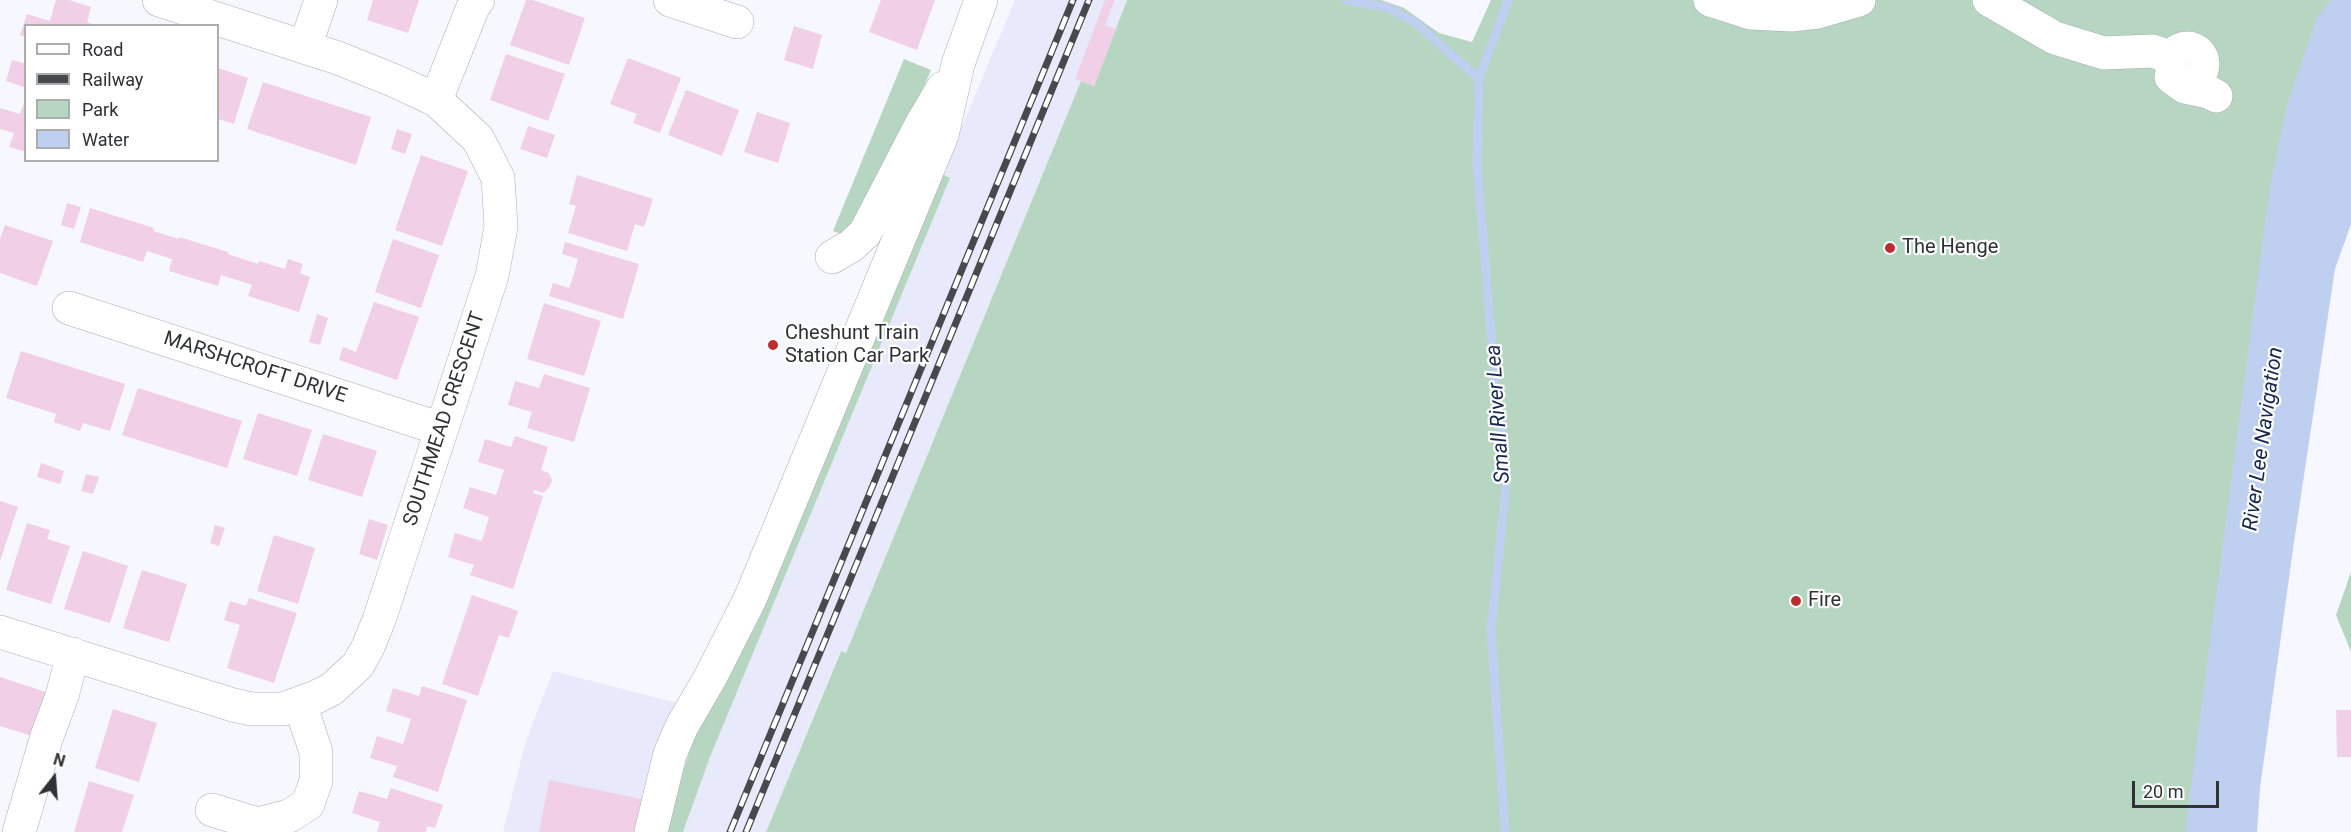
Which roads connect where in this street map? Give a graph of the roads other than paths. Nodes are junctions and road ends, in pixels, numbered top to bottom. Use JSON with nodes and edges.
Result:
{"nodes":[{"id":1,"x":159,"y":0,"type":"edge"},
{"id":2,"x":321,"y":0,"type":"edge"},
{"id":3,"x":478,"y":0,"type":"edge"},
{"id":4,"x":670,"y":0,"type":"edge"},
{"id":5,"x":981,"y":0,"type":"edge"},
{"id":6,"x":1710,"y":0,"type":"edge"},
{"id":7,"x":1859,"y":0,"type":"edge"},
{"id":8,"x":1989,"y":0,"type":"edge"},
{"id":9,"x":736,"y":22,"type":"dead end"},
{"id":10,"x":305,"y":47,"type":"junction"},
{"id":11,"x":2132,"y":52,"type":"junction"},
{"id":12,"x":2171,"y":57,"type":"dead end"},
{"id":13,"x":958,"y":64,"type":"junction"},
{"id":14,"x":2216,"y":96,"type":"dead end"},
{"id":15,"x":436,"y":100,"type":"junction"},
{"id":16,"x":832,"y":257,"type":"dead end"},
{"id":17,"x":69,"y":308,"type":"dead end"},
{"id":18,"x":441,"y":429,"type":"junction"},
{"id":19,"x":0,"y":632,"type":"edge"},
{"id":20,"x":73,"y":654,"type":"junction"},
{"id":21,"x":300,"y":704,"type":"junction"},
{"id":22,"x":212,"y":810,"type":"dead end"},
{"id":23,"x":19,"y":832,"type":"edge"},
{"id":24,"x":651,"y":832,"type":"edge"}],
"edges":[{"from":1,"to":10,"type":"street","name":"SOUTHMEAD CRESCENT"},
{"from":2,"to":10,"type":"street"},
{"from":3,"to":15,"type":"street"},
{"from":4,"to":9,"type":"street"},
{"from":5,"to":13,"type":"street"},
{"from":6,"to":7,"type":"street"},
{"from":8,"to":11,"type":"street"},
{"from":10,"to":15,"type":"street","name":"SOUTHMEAD CRESCENT"},
{"from":11,"to":12,"type":"street"},
{"from":11,"to":14,"type":"street"},
{"from":13,"to":16,"type":"street"},
{"from":13,"to":24,"type":"street"},
{"from":15,"to":18,"type":"street","name":"SOUTHMEAD CRESCENT"},
{"from":17,"to":18,"type":"street","name":"MARSHCROFT DRIVE"},
{"from":18,"to":21,"type":"street","name":"SOUTHMEAD CRESCENT"},
{"from":19,"to":20,"type":"street","name":"SOUTHMEAD CRESCENT"},
{"from":20,"to":21,"type":"street","name":"SOUTHMEAD CRESCENT"},
{"from":20,"to":23,"type":"street"},
{"from":21,"to":22,"type":"street"}]}
